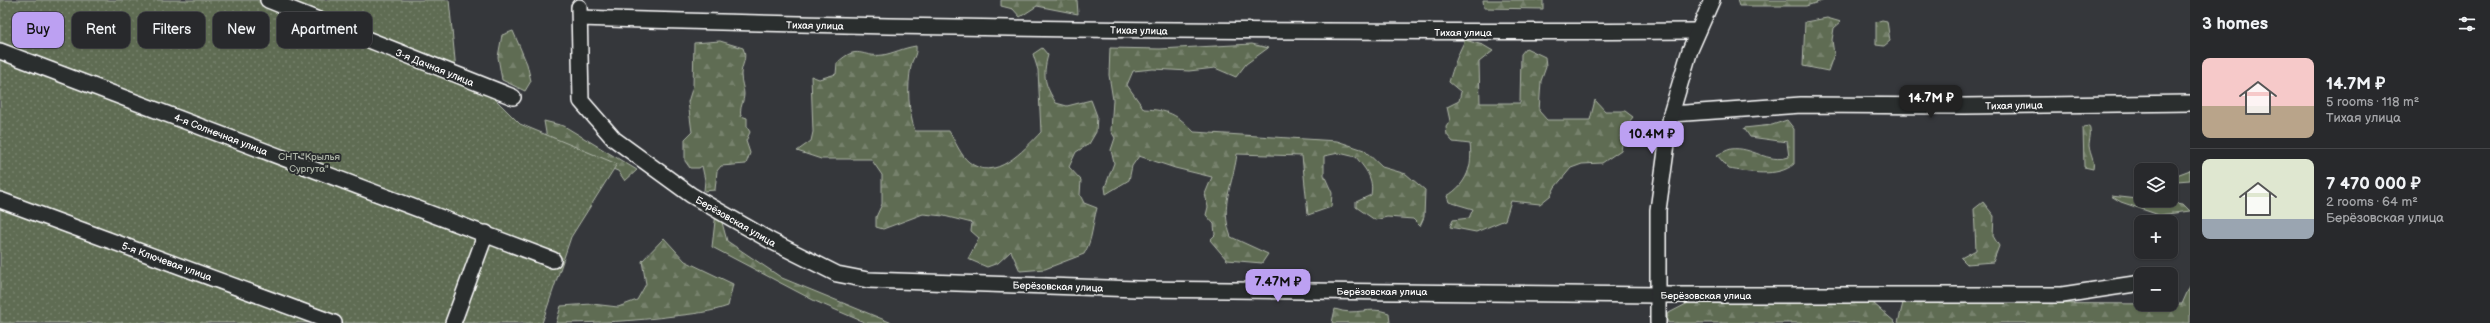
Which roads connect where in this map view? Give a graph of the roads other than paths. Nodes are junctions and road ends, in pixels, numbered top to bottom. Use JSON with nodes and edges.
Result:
{"nodes":[{"id":1,"x":268,"y":0,"type":"edge"},
{"id":2,"x":1712,"y":0,"type":"edge"},
{"id":3,"x":579,"y":12,"type":"joint"},
{"id":4,"x":1698,"y":31,"type":"junction"},
{"id":5,"x":0,"y":51,"type":"edge"},
{"id":6,"x":513,"y":98,"type":"dead end"},
{"id":7,"x":2190,"y":103,"type":"edge"},
{"id":8,"x":1671,"y":114,"type":"junction"},
{"id":9,"x":0,"y":200,"type":"edge"},
{"id":10,"x":486,"y":234,"type":"junction"},
{"id":11,"x":553,"y":260,"type":"dead end"},
{"id":12,"x":2134,"y":284,"type":"edge"},
{"id":13,"x":1658,"y":295,"type":"junction"},
{"id":14,"x":334,"y":323,"type":"edge"},
{"id":15,"x":453,"y":323,"type":"edge"},
{"id":16,"x":1658,"y":323,"type":"edge"}],
"edges":[{"from":1,"to":6,"type":"street","name":"3-я Дачная улица"},
{"from":2,"to":4,"type":"street"},
{"from":3,"to":4,"type":"street","name":"Тихая улица"},
{"from":3,"to":13,"type":"street","name":"Берёзовская улица"},
{"from":4,"to":8,"type":"street"},
{"from":5,"to":10,"type":"street","name":"4-я Солнечная улица"},
{"from":7,"to":8,"type":"street","name":"Тихая улица"},
{"from":8,"to":13,"type":"street"},
{"from":9,"to":14,"type":"street","name":"5-я Ключевая улица"},
{"from":10,"to":11,"type":"street","name":"4-я Солнечная улица"},
{"from":10,"to":15,"type":"street"},
{"from":12,"to":13,"type":"street","name":"Берёзовская улица"},
{"from":13,"to":16,"type":"street"}]}
